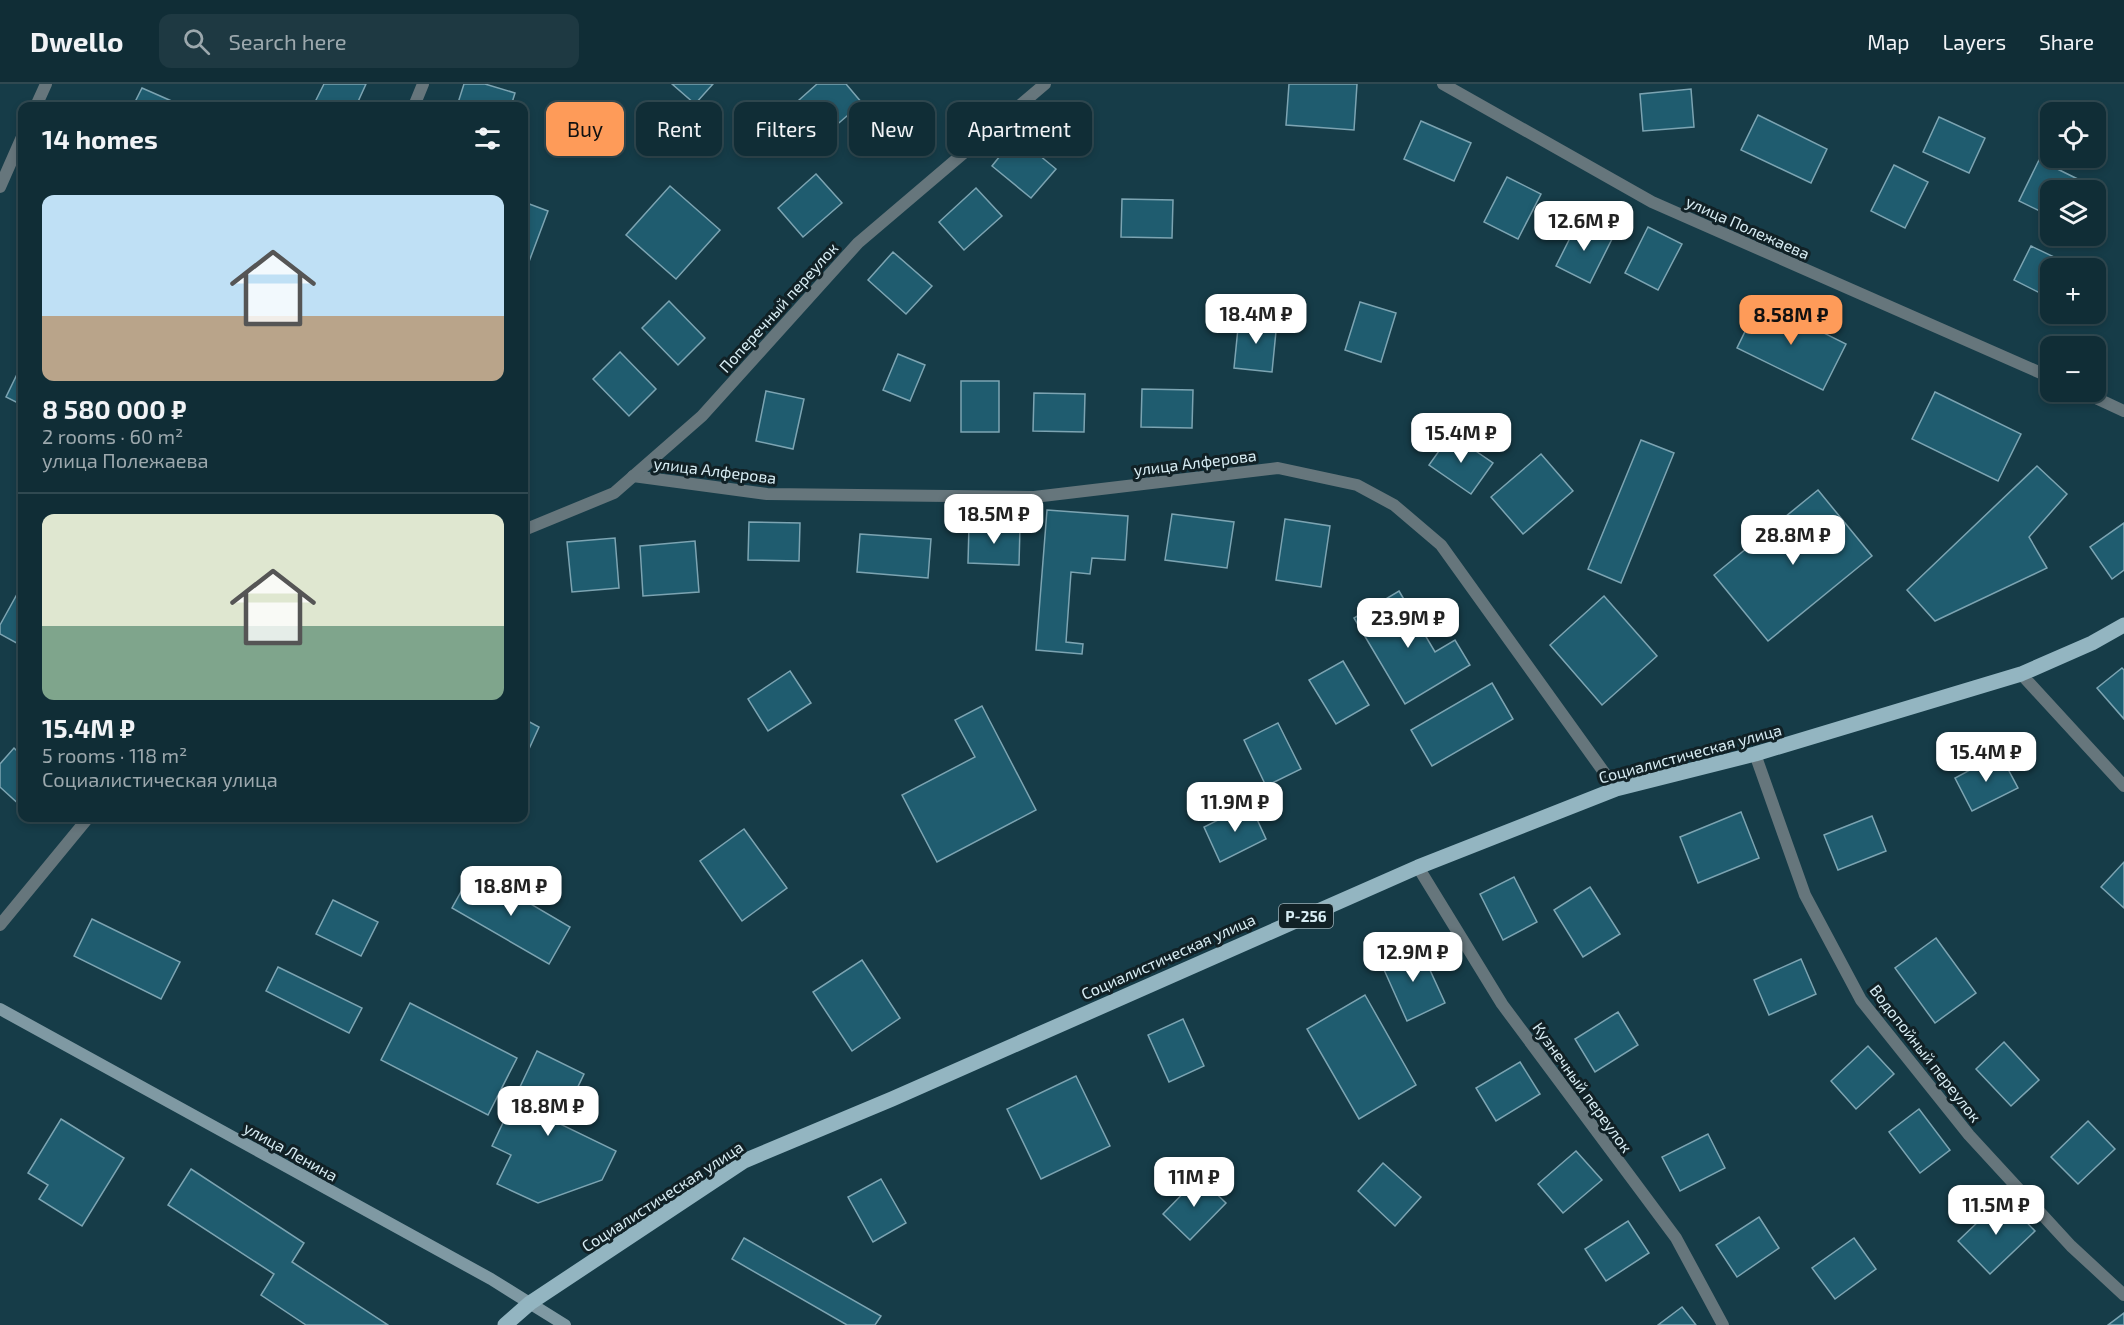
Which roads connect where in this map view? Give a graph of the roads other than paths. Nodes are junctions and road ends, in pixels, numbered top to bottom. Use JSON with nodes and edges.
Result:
{"nodes":[{"id":1,"x":46,"y":84,"type":"edge"},
{"id":2,"x":423,"y":84,"type":"edge"},
{"id":3,"x":1045,"y":84,"type":"edge"},
{"id":4,"x":1443,"y":84,"type":"edge"},
{"id":5,"x":38,"y":102,"type":"edge"},
{"id":6,"x":416,"y":102,"type":"edge"},
{"id":7,"x":18,"y":146,"type":"edge"},
{"id":8,"x":0,"y":187,"type":"edge"},
{"id":9,"x":2040,"y":373,"type":"edge"},
{"id":10,"x":2105,"y":402,"type":"edge"},
{"id":11,"x":2124,"y":411,"type":"edge"},
{"id":12,"x":633,"y":476,"type":"junction"},
{"id":13,"x":528,"y":528,"type":"edge"},
{"id":14,"x":2124,"y":625,"type":"edge"},
{"id":15,"x":2021,"y":674,"type":"junction"},
{"id":16,"x":1755,"y":754,"type":"junction"},
{"id":17,"x":2124,"y":786,"type":"edge"},
{"id":18,"x":1616,"y":789,"type":"junction"},
{"id":19,"x":85,"y":822,"type":"edge"},
{"id":20,"x":1418,"y":867,"type":"junction"},
{"id":21,"x":0,"y":925,"type":"edge"},
{"id":22,"x":0,"y":1010,"type":"edge"},
{"id":23,"x":2124,"y":1295,"type":"edge"},
{"id":24,"x":530,"y":1303,"type":"junction"},
{"id":25,"x":505,"y":1325,"type":"edge"},
{"id":26,"x":565,"y":1325,"type":"edge"},
{"id":27,"x":1723,"y":1325,"type":"edge"}],
"edges":[{"from":1,"to":5,"type":"street"},
{"from":2,"to":6,"type":"street"},
{"from":3,"to":12,"type":"street","name":"Поперечный переулок"},
{"from":4,"to":9,"type":"street","name":"улица Полежаева"},
{"from":7,"to":8,"type":"street"},
{"from":10,"to":11,"type":"street"},
{"from":12,"to":13,"type":"street","name":"Поперечный переулок"},
{"from":12,"to":18,"type":"street","name":"улица Алферова"},
{"from":14,"to":15,"type":"main road","name":"Социалистическая улица","number":"Р-256"},
{"from":15,"to":16,"type":"main road","name":"Социалистическая улица","number":"Р-256"},
{"from":15,"to":17,"type":"street"},
{"from":16,"to":18,"type":"main road","name":"Социалистическая улица","number":"Р-256"},
{"from":16,"to":23,"type":"street","name":"Водопойный переулок"},
{"from":18,"to":20,"type":"main road","name":"Социалистическая улица","number":"Р-256"},
{"from":19,"to":21,"type":"street"},
{"from":20,"to":24,"type":"main road","name":"Социалистическая улица","number":"Р-256"},
{"from":20,"to":27,"type":"street","name":"Кузнечный переулок"},
{"from":22,"to":24,"type":"street","name":"улица Ленина"},
{"from":24,"to":25,"type":"main road","name":"Социалистическая улица","number":"Р-256"},
{"from":24,"to":26,"type":"street","name":"улица Ленина"}]}
